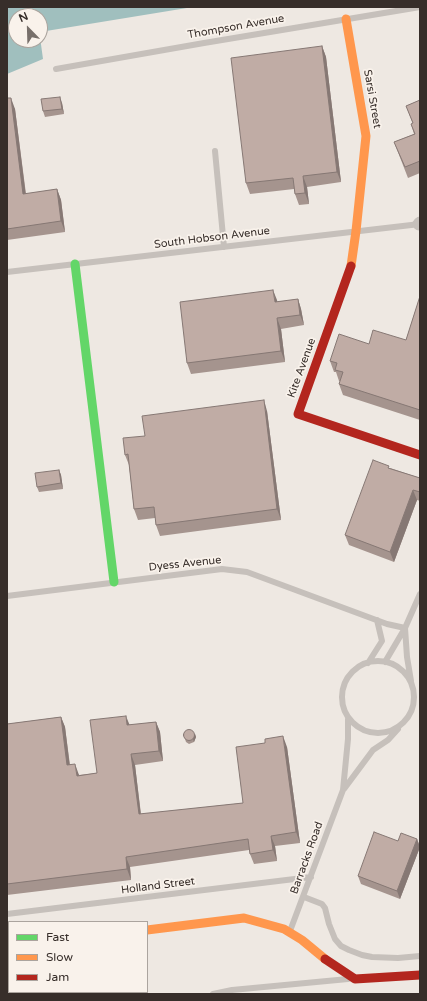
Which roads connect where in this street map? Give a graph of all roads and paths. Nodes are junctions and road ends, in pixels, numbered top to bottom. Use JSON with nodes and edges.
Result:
{"nodes":[{"id":1,"x":420,"y":7,"type":"edge"},
{"id":2,"x":346,"y":19,"type":"junction"},
{"id":3,"x":56,"y":69,"type":"dead end"},
{"id":4,"x":215,"y":151,"type":"dead end"},
{"id":5,"x":420,"y":224,"type":"edge"},
{"id":6,"x":356,"y":231,"type":"junction"},
{"id":7,"x":224,"y":246,"type":"junction"},
{"id":8,"x":75,"y":264,"type":"junction"},
{"id":9,"x":7,"y":272,"type":"edge"},
{"id":10,"x":420,"y":455,"type":"edge"},
{"id":11,"x":114,"y":582,"type":"junction"},
{"id":12,"x":420,"y":594,"type":"edge"},
{"id":13,"x":7,"y":596,"type":"edge"},
{"id":14,"x":377,"y":620,"type":"junction"},
{"id":15,"x":405,"y":628,"type":"junction"},
{"id":16,"x":385,"y":662,"type":"junction"},
{"id":17,"x":368,"y":663,"type":"junction"},
{"id":18,"x":411,"y":684,"type":"junction"},
{"id":19,"x":348,"y":719,"type":"junction"},
{"id":20,"x":402,"y":724,"type":"junction"},
{"id":21,"x":343,"y":790,"type":"junction"},
{"id":22,"x":311,"y":877,"type":"junction"},
{"id":23,"x":304,"y":897,"type":"junction"},
{"id":24,"x":7,"y":914,"type":"edge"},
{"id":25,"x":148,"y":930,"type":"edge"},
{"id":26,"x":290,"y":932,"type":"junction"},
{"id":27,"x":420,"y":956,"type":"edge"},
{"id":28,"x":420,"y":975,"type":"edge"},
{"id":29,"x":355,"y":979,"type":"junction"},
{"id":30,"x":213,"y":994,"type":"edge"}],
"edges":[{"from":1,"to":2,"type":"lane","name":"Thompson Avenue"},
{"from":2,"to":3,"type":"lane","name":"Thompson Avenue"},
{"from":2,"to":6,"type":"street","name":"Sarsi Street"},
{"from":4,"to":7,"type":"lane"},
{"from":5,"to":6,"type":"lane","name":"South Hobson Avenue"},
{"from":6,"to":7,"type":"lane","name":"South Hobson Avenue"},
{"from":6,"to":10,"type":"street","name":"Kite Avenue"},
{"from":7,"to":8,"type":"lane","name":"South Hobson Avenue"},
{"from":8,"to":9,"type":"lane","name":"South Hobson Avenue"},
{"from":8,"to":11,"type":"street"},
{"from":11,"to":13,"type":"lane","name":"Dyess Avenue"},
{"from":11,"to":14,"type":"lane","name":"Dyess Avenue"},
{"from":12,"to":15,"type":"lane"},
{"from":14,"to":15,"type":"lane","name":"Dyess Avenue"},
{"from":14,"to":17,"type":"lane"},
{"from":15,"to":16,"type":"lane"},
{"from":15,"to":18,"type":"lane"},
{"from":16,"to":17,"type":"lane"},
{"from":16,"to":18,"type":"lane"},
{"from":17,"to":19,"type":"lane"},
{"from":18,"to":20,"type":"lane"},
{"from":19,"to":20,"type":"lane"},
{"from":19,"to":21,"type":"lane"},
{"from":20,"to":21,"type":"lane"},
{"from":21,"to":22,"type":"lane","name":"Barracks Road"},
{"from":22,"to":23,"type":"lane","name":"Barracks Road"},
{"from":22,"to":24,"type":"lane","name":"Holland Street"},
{"from":23,"to":26,"type":"lane","name":"Barracks Road"},
{"from":23,"to":27,"type":"lane"},
{"from":25,"to":26,"type":"street"},
{"from":26,"to":29,"type":"street"},
{"from":28,"to":29,"type":"street"},
{"from":29,"to":30,"type":"lane"}]}
